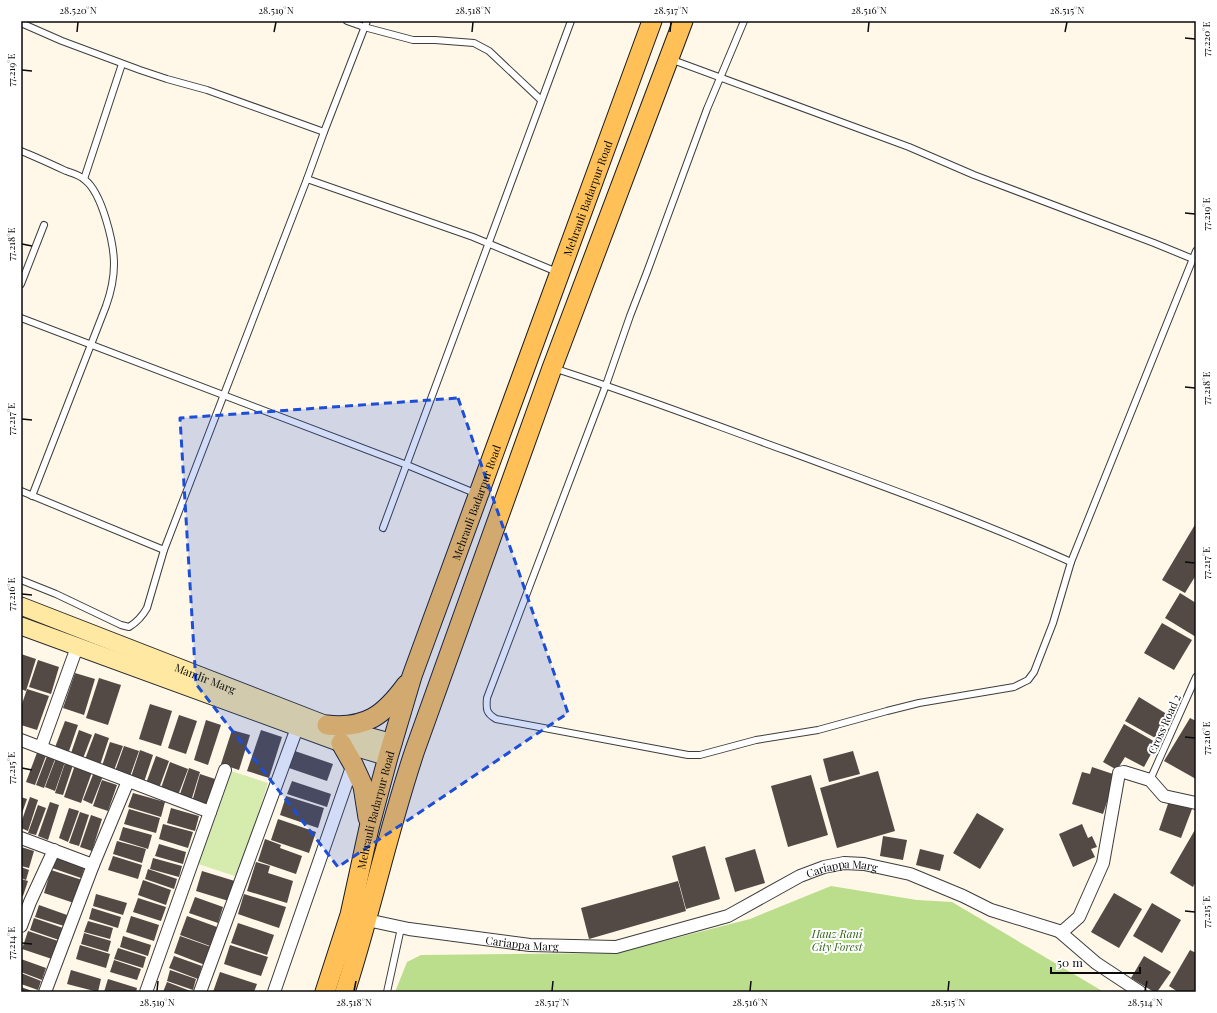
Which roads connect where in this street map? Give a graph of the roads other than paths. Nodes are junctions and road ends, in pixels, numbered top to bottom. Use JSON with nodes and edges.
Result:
{"nodes":[{"id":1,"x":34,"y":21,"type":"edge"},
{"id":2,"x":347,"y":21,"type":"edge"},
{"id":3,"x":571,"y":21,"type":"edge"},
{"id":4,"x":652,"y":21,"type":"edge"},
{"id":5,"x":683,"y":21,"type":"edge"},
{"id":6,"x":744,"y":21,"type":"edge"},
{"id":7,"x":21,"y":23,"type":"edge"},
{"id":8,"x":365,"y":24,"type":"edge"},
{"id":9,"x":32,"y":28,"type":"junction"},
{"id":10,"x":669,"y":58,"type":"junction"},
{"id":11,"x":122,"y":64,"type":"junction"},
{"id":12,"x":720,"y":78,"type":"junction"},
{"id":13,"x":541,"y":100,"type":"junction"},
{"id":14,"x":324,"y":132,"type":"junction"},
{"id":15,"x":21,"y":151,"type":"edge"},
{"id":16,"x":84,"y":179,"type":"junction"},
{"id":17,"x":307,"y":179,"type":"junction"},
{"id":18,"x":44,"y":225,"type":"dead end"},
{"id":19,"x":488,"y":244,"type":"junction"},
{"id":20,"x":1196,"y":251,"type":"edge"},
{"id":21,"x":1193,"y":259,"type":"junction"},
{"id":22,"x":21,"y":265,"type":"edge"},
{"id":23,"x":28,"y":267,"type":"junction"},
{"id":24,"x":560,"y":273,"type":"junction"},
{"id":25,"x":21,"y":284,"type":"edge"},
{"id":26,"x":21,"y":318,"type":"edge"},
{"id":27,"x":91,"y":346,"type":"junction"},
{"id":28,"x":552,"y":368,"type":"junction"},
{"id":29,"x":606,"y":385,"type":"junction"},
{"id":30,"x":223,"y":396,"type":"junction"},
{"id":31,"x":491,"y":460,"type":"junction"},
{"id":32,"x":406,"y":465,"type":"junction"},
{"id":33,"x":515,"y":468,"type":"junction"},
{"id":34,"x":21,"y":491,"type":"edge"},
{"id":35,"x":478,"y":494,"type":"junction"},
{"id":36,"x":32,"y":496,"type":"junction"},
{"id":37,"x":383,"y":528,"type":"dead end"},
{"id":38,"x":164,"y":550,"type":"junction"},
{"id":39,"x":1071,"y":562,"type":"junction"},
{"id":40,"x":21,"y":580,"type":"edge"},
{"id":41,"x":21,"y":606,"type":"edge"},
{"id":42,"x":21,"y":626,"type":"edge"},
{"id":43,"x":77,"y":647,"type":"junction"},
{"id":44,"x":412,"y":676,"type":"junction"},
{"id":45,"x":1196,"y":677,"type":"edge"},
{"id":46,"x":327,"y":725,"type":"junction"},
{"id":47,"x":297,"y":728,"type":"junction"},
{"id":48,"x":21,"y":740,"type":"edge"},
{"id":49,"x":341,"y":743,"type":"junction"},
{"id":50,"x":41,"y":747,"type":"junction"},
{"id":51,"x":390,"y":750,"type":"junction"},
{"id":52,"x":353,"y":764,"type":"junction"},
{"id":53,"x":225,"y":770,"type":"dead end"},
{"id":54,"x":1150,"y":780,"type":"junction"},
{"id":55,"x":128,"y":781,"type":"junction"},
{"id":56,"x":1196,"y":802,"type":"edge"},
{"id":57,"x":210,"y":812,"type":"junction"},
{"id":58,"x":369,"y":828,"type":"junction"},
{"id":59,"x":21,"y":838,"type":"edge"},
{"id":60,"x":54,"y":850,"type":"junction"},
{"id":61,"x":93,"y":865,"type":"junction"},
{"id":62,"x":367,"y":920,"type":"junction"},
{"id":63,"x":21,"y":926,"type":"edge"},
{"id":64,"x":401,"y":928,"type":"junction"},
{"id":65,"x":1060,"y":932,"type":"junction"},
{"id":66,"x":45,"y":992,"type":"edge"},
{"id":67,"x":146,"y":992,"type":"edge"},
{"id":68,"x":200,"y":992,"type":"edge"},
{"id":69,"x":274,"y":992,"type":"edge"},
{"id":70,"x":325,"y":992,"type":"edge"},
{"id":71,"x":345,"y":992,"type":"edge"},
{"id":72,"x":387,"y":992,"type":"edge"},
{"id":73,"x":1140,"y":992,"type":"edge"}],
"edges":[{"from":1,"to":9,"type":"lane"},
{"from":2,"to":8,"type":"lane"},
{"from":3,"to":13,"type":"lane"},
{"from":4,"to":24,"type":"main road","name":"Mehrauli Badarpur Road"},
{"from":5,"to":10,"type":"main road"},
{"from":6,"to":12,"type":"lane"},
{"from":7,"to":9,"type":"lane"},
{"from":8,"to":13,"type":"lane"},
{"from":8,"to":14,"type":"lane"},
{"from":9,"to":11,"type":"lane"},
{"from":10,"to":12,"type":"lane"},
{"from":10,"to":28,"type":"main road"},
{"from":11,"to":14,"type":"lane"},
{"from":11,"to":16,"type":"lane"},
{"from":12,"to":21,"type":"lane"},
{"from":12,"to":29,"type":"lane"},
{"from":13,"to":19,"type":"lane"},
{"from":14,"to":17,"type":"lane"},
{"from":15,"to":16,"type":"lane"},
{"from":16,"to":27,"type":"lane"},
{"from":17,"to":19,"type":"lane"},
{"from":17,"to":30,"type":"lane"},
{"from":18,"to":23,"type":"lane"},
{"from":19,"to":24,"type":"lane"},
{"from":19,"to":32,"type":"lane"},
{"from":20,"to":21,"type":"lane"},
{"from":21,"to":39,"type":"lane"},
{"from":22,"to":23,"type":"lane"},
{"from":23,"to":25,"type":"lane"},
{"from":24,"to":31,"type":"main road","name":"Mehrauli Badarpur Road"},
{"from":26,"to":27,"type":"lane"},
{"from":27,"to":30,"type":"lane"},
{"from":27,"to":36,"type":"lane"},
{"from":28,"to":29,"type":"lane"},
{"from":28,"to":33,"type":"main road"},
{"from":29,"to":39,"type":"lane"},
{"from":29,"to":39,"type":"lane"},
{"from":30,"to":32,"type":"lane"},
{"from":30,"to":38,"type":"lane"},
{"from":31,"to":33,"type":"main road"},
{"from":31,"to":35,"type":"main road","name":"Mehrauli Badarpur Road"},
{"from":32,"to":35,"type":"lane"},
{"from":32,"to":37,"type":"lane"},
{"from":33,"to":62,"type":"main road","name":"Mehrauli Badarpur Road"},
{"from":34,"to":36,"type":"lane"},
{"from":35,"to":44,"type":"main road","name":"Mehrauli Badarpur Road"},
{"from":36,"to":38,"type":"lane"},
{"from":38,"to":40,"type":"lane"},
{"from":41,"to":46,"type":"main road","name":"Mandir Marg"},
{"from":42,"to":43,"type":"main road","name":"Mandir Marg"},
{"from":43,"to":47,"type":"main road","name":"Mandir Marg"},
{"from":43,"to":50,"type":"street"},
{"from":44,"to":46,"type":"main road"},
{"from":44,"to":51,"type":"main road","name":"Mehrauli Badarpur Road"},
{"from":45,"to":54,"type":"lane","name":"Cross Road 2"},
{"from":46,"to":51,"type":"main road","name":"Mandir Marg"},
{"from":47,"to":49,"type":"main road","name":"Mandir Marg"},
{"from":47,"to":68,"type":"street"},
{"from":48,"to":50,"type":"street"},
{"from":49,"to":51,"type":"main road","name":"Mandir Marg"},
{"from":49,"to":52,"type":"main road"},
{"from":50,"to":55,"type":"street"},
{"from":51,"to":58,"type":"main road","name":"Mehrauli Badarpur Road"},
{"from":52,"to":58,"type":"main road"},
{"from":52,"to":69,"type":"street"},
{"from":53,"to":57,"type":"street"},
{"from":54,"to":56,"type":"street"},
{"from":54,"to":65,"type":"street"},
{"from":55,"to":57,"type":"street"},
{"from":55,"to":61,"type":"street"},
{"from":57,"to":67,"type":"street"},
{"from":58,"to":70,"type":"main road","name":"Mehrauli Badarpur Road"},
{"from":59,"to":60,"type":"street"},
{"from":60,"to":61,"type":"street"},
{"from":60,"to":63,"type":"street"},
{"from":61,"to":66,"type":"street"},
{"from":62,"to":64,"type":"street","name":"Cariappa Marg"},
{"from":62,"to":71,"type":"main road","name":"Mehrauli Badarpur Road"},
{"from":64,"to":65,"type":"street","name":"Cariappa Marg"},
{"from":64,"to":72,"type":"lane"},
{"from":65,"to":73,"type":"street"}]}
